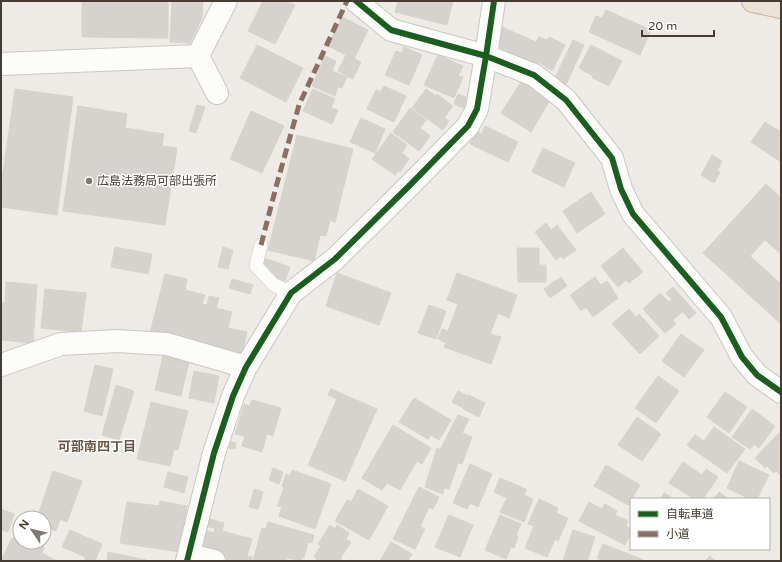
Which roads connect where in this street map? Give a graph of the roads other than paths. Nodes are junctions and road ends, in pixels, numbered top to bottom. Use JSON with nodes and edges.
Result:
{"nodes":[{"id":1,"x":226,"y":1,"type":"edge"},
{"id":2,"x":356,"y":1,"type":"edge"},
{"id":3,"x":494,"y":1,"type":"edge"},
{"id":4,"x":753,"y":1,"type":"edge"},
{"id":5,"x":781,"y":7,"type":"edge"},
{"id":6,"x":198,"y":56,"type":"junction"},
{"id":7,"x":486,"y":56,"type":"junction"},
{"id":8,"x":1,"y":64,"type":"edge"},
{"id":9,"x":217,"y":93,"type":"dead end"},
{"id":10,"x":261,"y":246,"type":"dead end"},
{"id":11,"x":291,"y":293,"type":"junction"},
{"id":12,"x":1,"y":364,"type":"edge"},
{"id":13,"x":246,"y":367,"type":"junction"},
{"id":14,"x":781,"y":392,"type":"edge"},
{"id":15,"x":188,"y":558,"type":"edge"},
{"id":16,"x":214,"y":561,"type":"edge"}],
"edges":[{"from":1,"to":6,"type":"street"},
{"from":2,"to":7,"type":"street"},
{"from":3,"to":7,"type":"street"},
{"from":4,"to":5,"type":"highway"},
{"from":6,"to":8,"type":"street"},
{"from":6,"to":9,"type":"street"},
{"from":7,"to":11,"type":"street"},
{"from":7,"to":14,"type":"street"},
{"from":10,"to":11,"type":"lane"},
{"from":11,"to":13,"type":"street"},
{"from":12,"to":13,"type":"street"},
{"from":13,"to":15,"type":"street"},
{"from":15,"to":16,"type":"street"}]}
